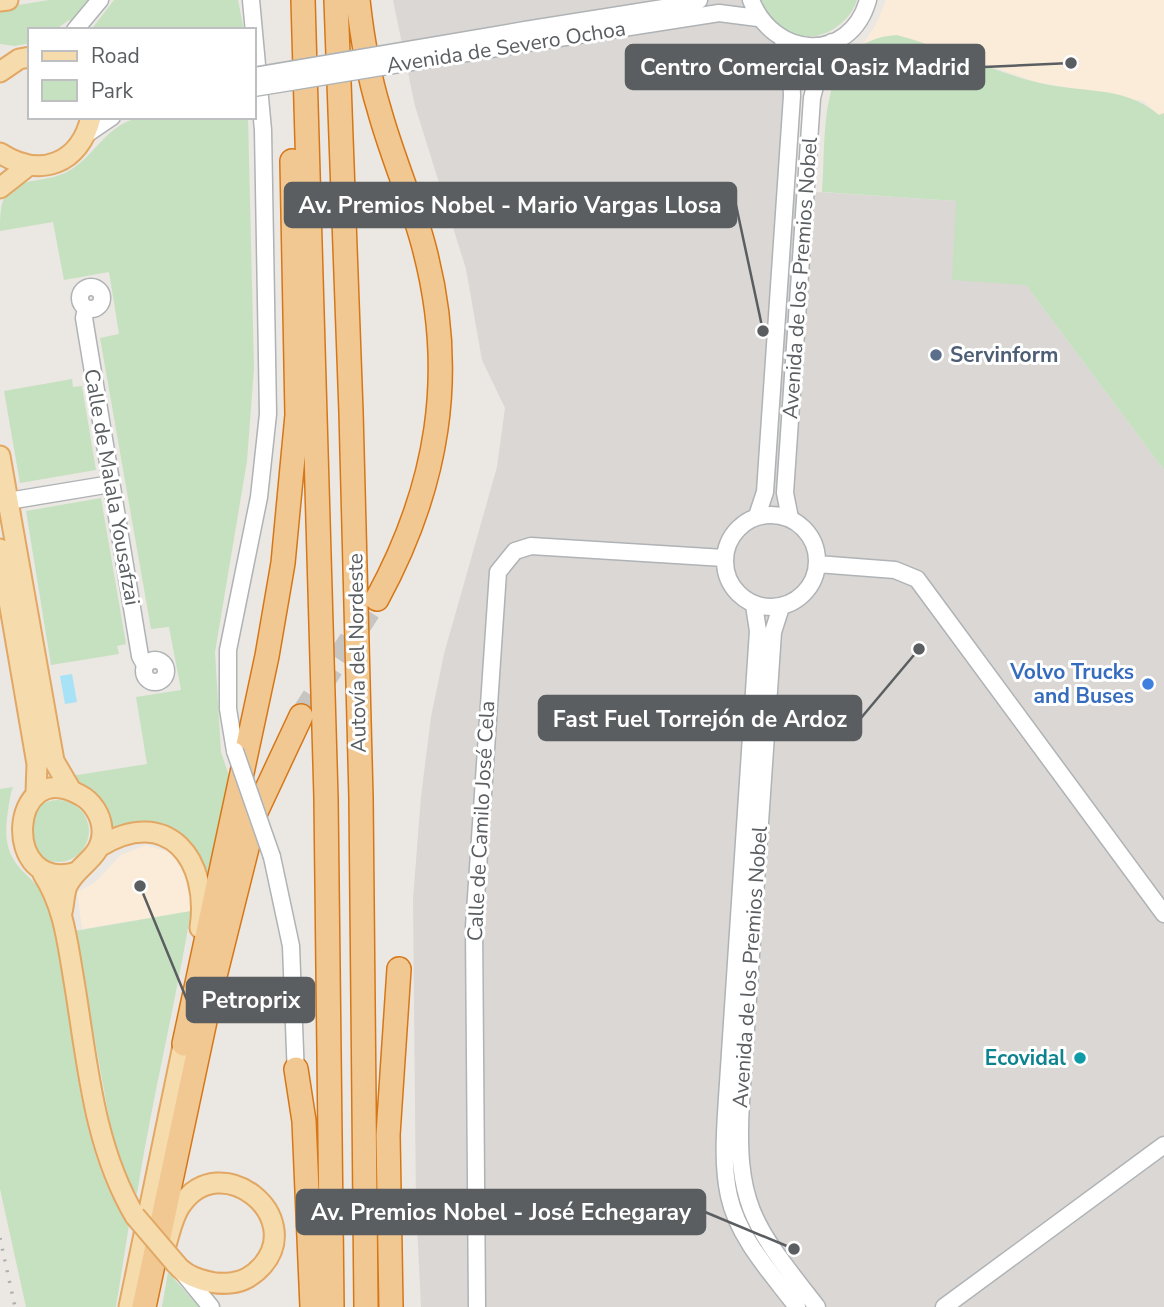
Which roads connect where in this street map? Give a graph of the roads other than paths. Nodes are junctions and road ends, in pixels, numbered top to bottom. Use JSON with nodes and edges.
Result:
{"nodes":[{"id":1,"x":8,"y":0,"type":"edge"},
{"id":2,"x":100,"y":0,"type":"edge"},
{"id":3,"x":251,"y":0,"type":"edge"},
{"id":4,"x":290,"y":0,"type":"edge"},
{"id":5,"x":303,"y":0,"type":"edge"},
{"id":6,"x":336,"y":0,"type":"edge"},
{"id":7,"x":358,"y":0,"type":"edge"},
{"id":8,"x":699,"y":0,"type":"edge"},
{"id":9,"x":751,"y":0,"type":"edge"},
{"id":10,"x":868,"y":0,"type":"edge"},
{"id":11,"x":0,"y":1,"type":"edge"},
{"id":12,"x":758,"y":18,"type":"junction"},
{"id":13,"x":77,"y":28,"type":"edge"},
{"id":14,"x":254,"y":28,"type":"edge"},
{"id":15,"x":526,"y":36,"type":"junction"},
{"id":16,"x":783,"y":41,"type":"junction"},
{"id":17,"x":832,"y":42,"type":"junction"},
{"id":18,"x":256,"y":54,"type":"edge"},
{"id":19,"x":16,"y":57,"type":"edge"},
{"id":20,"x":0,"y":72,"type":"edge"},
{"id":21,"x":256,"y":76,"type":"edge"},
{"id":22,"x":256,"y":88,"type":"edge"},
{"id":23,"x":107,"y":119,"type":"edge"},
{"id":24,"x":89,"y":126,"type":"edge"},
{"id":25,"x":0,"y":153,"type":"edge"},
{"id":26,"x":28,"y":166,"type":"junction"},
{"id":27,"x":0,"y":188,"type":"edge"},
{"id":28,"x":86,"y":308,"type":"dead end"},
{"id":29,"x":0,"y":456,"type":"edge"},
{"id":30,"x":111,"y":484,"type":"junction"},
{"id":31,"x":8,"y":501,"type":"junction"},
{"id":32,"x":757,"y":516,"type":"junction"},
{"id":33,"x":790,"y":518,"type":"junction"},
{"id":34,"x":0,"y":549,"type":"edge"},
{"id":35,"x":724,"y":558,"type":"junction"},
{"id":36,"x":817,"y":564,"type":"junction"},
{"id":37,"x":377,"y":599,"type":"tunnel mouth"},
{"id":38,"x":754,"y":605,"type":"junction"},
{"id":39,"x":781,"y":607,"type":"junction"},
{"id":40,"x":145,"y":665,"type":"dead end"},
{"id":41,"x":301,"y":716,"type":"tunnel mouth"},
{"id":42,"x":71,"y":790,"type":"junction"},
{"id":43,"x":36,"y":793,"type":"junction"},
{"id":44,"x":99,"y":848,"type":"junction"},
{"id":45,"x":77,"y":872,"type":"junction"},
{"id":46,"x":43,"y":874,"type":"junction"},
{"id":47,"x":62,"y":912,"type":"junction"},
{"id":48,"x":1164,"y":914,"type":"edge"},
{"id":49,"x":399,"y":969,"type":"dead end"},
{"id":50,"x":184,"y":1044,"type":"junction"},
{"id":51,"x":296,"y":1069,"type":"junction"},
{"id":52,"x":1164,"y":1145,"type":"edge"},
{"id":53,"x":177,"y":1266,"type":"junction"},
{"id":54,"x":129,"y":1307,"type":"edge"},
{"id":55,"x":144,"y":1307,"type":"edge"},
{"id":56,"x":149,"y":1307,"type":"edge"},
{"id":57,"x":211,"y":1307,"type":"edge"},
{"id":58,"x":301,"y":1307,"type":"edge"},
{"id":59,"x":312,"y":1307,"type":"edge"},
{"id":60,"x":332,"y":1307,"type":"edge"},
{"id":61,"x":366,"y":1307,"type":"edge"},
{"id":62,"x":391,"y":1307,"type":"edge"},
{"id":63,"x":477,"y":1307,"type":"edge"},
{"id":64,"x":797,"y":1307,"type":"edge"},
{"id":65,"x":817,"y":1307,"type":"edge"},
{"id":66,"x":944,"y":1307,"type":"edge"}],
"edges":[{"from":1,"to":11,"type":"main road"},
{"from":2,"to":13,"type":"street"},
{"from":3,"to":14,"type":"street","bridge":true},
{"from":4,"to":50,"type":"highway"},
{"from":5,"to":60,"type":"highway","name":"Autovía del Nordeste"},
{"from":6,"to":61,"type":"highway","name":"Autovía del Nordeste"},
{"from":7,"to":37,"type":"highway"},
{"from":8,"to":15,"type":"street","name":"Avenida de Severo Ochoa"},
{"from":9,"to":12,"type":"street"},
{"from":10,"to":17,"type":"street"},
{"from":12,"to":15,"type":"street","name":"Avenida de Severo Ochoa"},
{"from":12,"to":16,"type":"street"},
{"from":15,"to":21,"type":"street","name":"Avenida de Severo Ochoa","bridge":true},
{"from":15,"to":22,"type":"street","name":"Avenida de Severo Ochoa","bridge":true},
{"from":16,"to":17,"type":"street"},
{"from":16,"to":32,"type":"street","name":"Avenida de los Premios Nobel"},
{"from":17,"to":33,"type":"street","name":"Avenida de los Premios Nobel"},
{"from":18,"to":51,"type":"street","bridge":true},
{"from":19,"to":20,"type":"main road"},
{"from":23,"to":24,"type":"street"},
{"from":24,"to":26,"type":"main road"},
{"from":25,"to":26,"type":"main road"},
{"from":26,"to":27,"type":"main road"},
{"from":28,"to":30,"type":"street","name":"Calle de Malala Yousafzai"},
{"from":29,"to":31,"type":"main road"},
{"from":30,"to":31,"type":"street"},
{"from":30,"to":40,"type":"street","name":"Calle de Malala Yousafzai"},
{"from":31,"to":42,"type":"main road"},
{"from":32,"to":33,"type":"street"},
{"from":32,"to":35,"type":"street"},
{"from":33,"to":36,"type":"street"},
{"from":34,"to":43,"type":"main road"},
{"from":35,"to":38,"type":"street"},
{"from":35,"to":63,"type":"street","name":"Calle de Camilo José Cela"},
{"from":36,"to":39,"type":"street"},
{"from":36,"to":48,"type":"street"},
{"from":38,"to":39,"type":"street"},
{"from":38,"to":64,"type":"street","name":"Avenida de los Premios Nobel"},
{"from":39,"to":65,"type":"street","name":"Avenida de los Premios Nobel"},
{"from":41,"to":55,"type":"highway"},
{"from":42,"to":43,"type":"main road"},
{"from":42,"to":44,"type":"main road"},
{"from":43,"to":46,"type":"main road"},
{"from":44,"to":45,"type":"main road"},
{"from":44,"to":50,"type":"main road"},
{"from":45,"to":46,"type":"main road"},
{"from":45,"to":47,"type":"main road"},
{"from":46,"to":47,"type":"main road"},
{"from":47,"to":53,"type":"main road","bridge":true},
{"from":49,"to":62,"type":"highway"},
{"from":50,"to":54,"type":"main road"},
{"from":51,"to":58,"type":"street"},
{"from":51,"to":59,"type":"highway"},
{"from":52,"to":66,"type":"street"},
{"from":53,"to":56,"type":"main road"},
{"from":53,"to":57,"type":"street"}]}
